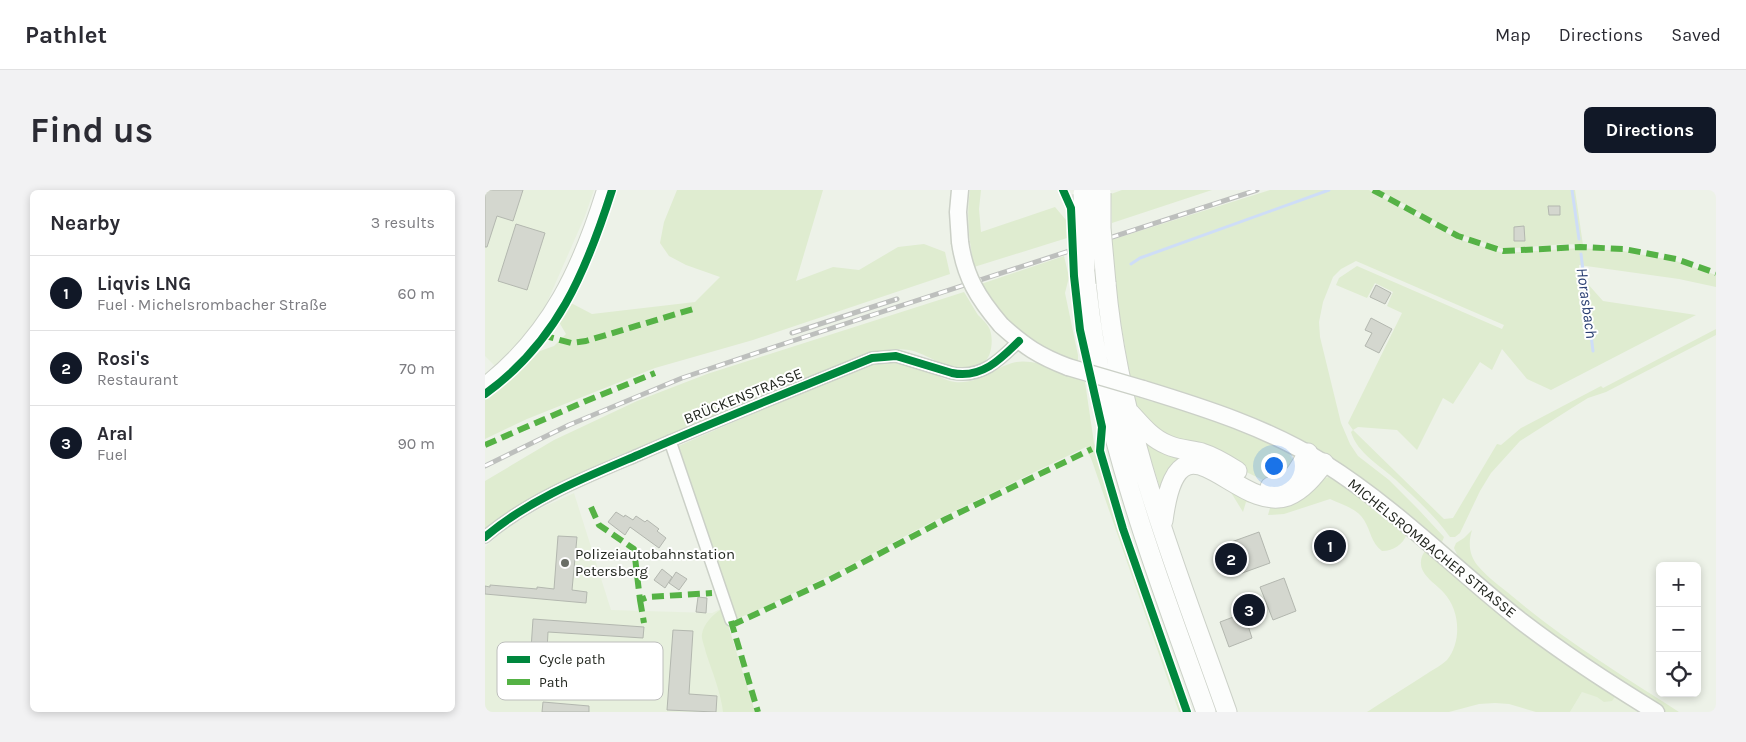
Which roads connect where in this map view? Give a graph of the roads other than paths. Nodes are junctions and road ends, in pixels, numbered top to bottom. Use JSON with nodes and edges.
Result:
{"nodes":[{"id":1,"x":604,"y":190,"type":"edge"},
{"id":2,"x":960,"y":190,"type":"edge"},
{"id":3,"x":1092,"y":192,"type":"edge"},
{"id":4,"x":1019,"y":342,"type":"junction"},
{"id":5,"x":485,"y":384,"type":"edge"},
{"id":6,"x":1128,"y":411,"type":"junction"},
{"id":7,"x":670,"y":441,"type":"junction"},
{"id":8,"x":1307,"y":453,"type":"junction"},
{"id":9,"x":1324,"y":463,"type":"junction"},
{"id":10,"x":1162,"y":525,"type":"junction"},
{"id":11,"x":485,"y":538,"type":"edge"},
{"id":12,"x":731,"y":620,"type":"dead end"},
{"id":13,"x":1206,"y":712,"type":"edge"},
{"id":14,"x":1227,"y":712,"type":"edge"},
{"id":15,"x":1656,"y":712,"type":"edge"}],
"edges":[{"from":1,"to":5,"type":"street"},
{"from":2,"to":4,"type":"main road","name":"MICHELSROMBACHER STRASSE","bridge":true},
{"from":3,"to":6,"type":"highway","bridge":true},
{"from":3,"to":13,"type":"highway","bridge":true},
{"from":4,"to":7,"type":"street","name":"BRÜCKENSTRASSE"},
{"from":4,"to":8,"type":"main road","name":"MICHELSROMBACHER STRASSE","bridge":true},
{"from":6,"to":8,"type":"highway"},
{"from":6,"to":10,"type":"highway"},
{"from":7,"to":11,"type":"street","name":"BRÜCKENSTRASSE"},
{"from":7,"to":12,"type":"street","name":"BRÜCKENSTRASSE"},
{"from":8,"to":9,"type":"main road","name":"MICHELSROMBACHER STRASSE"},
{"from":9,"to":10,"type":"highway"},
{"from":9,"to":15,"type":"main road","name":"MICHELSROMBACHER STRASSE"},
{"from":10,"to":14,"type":"highway"}]}
